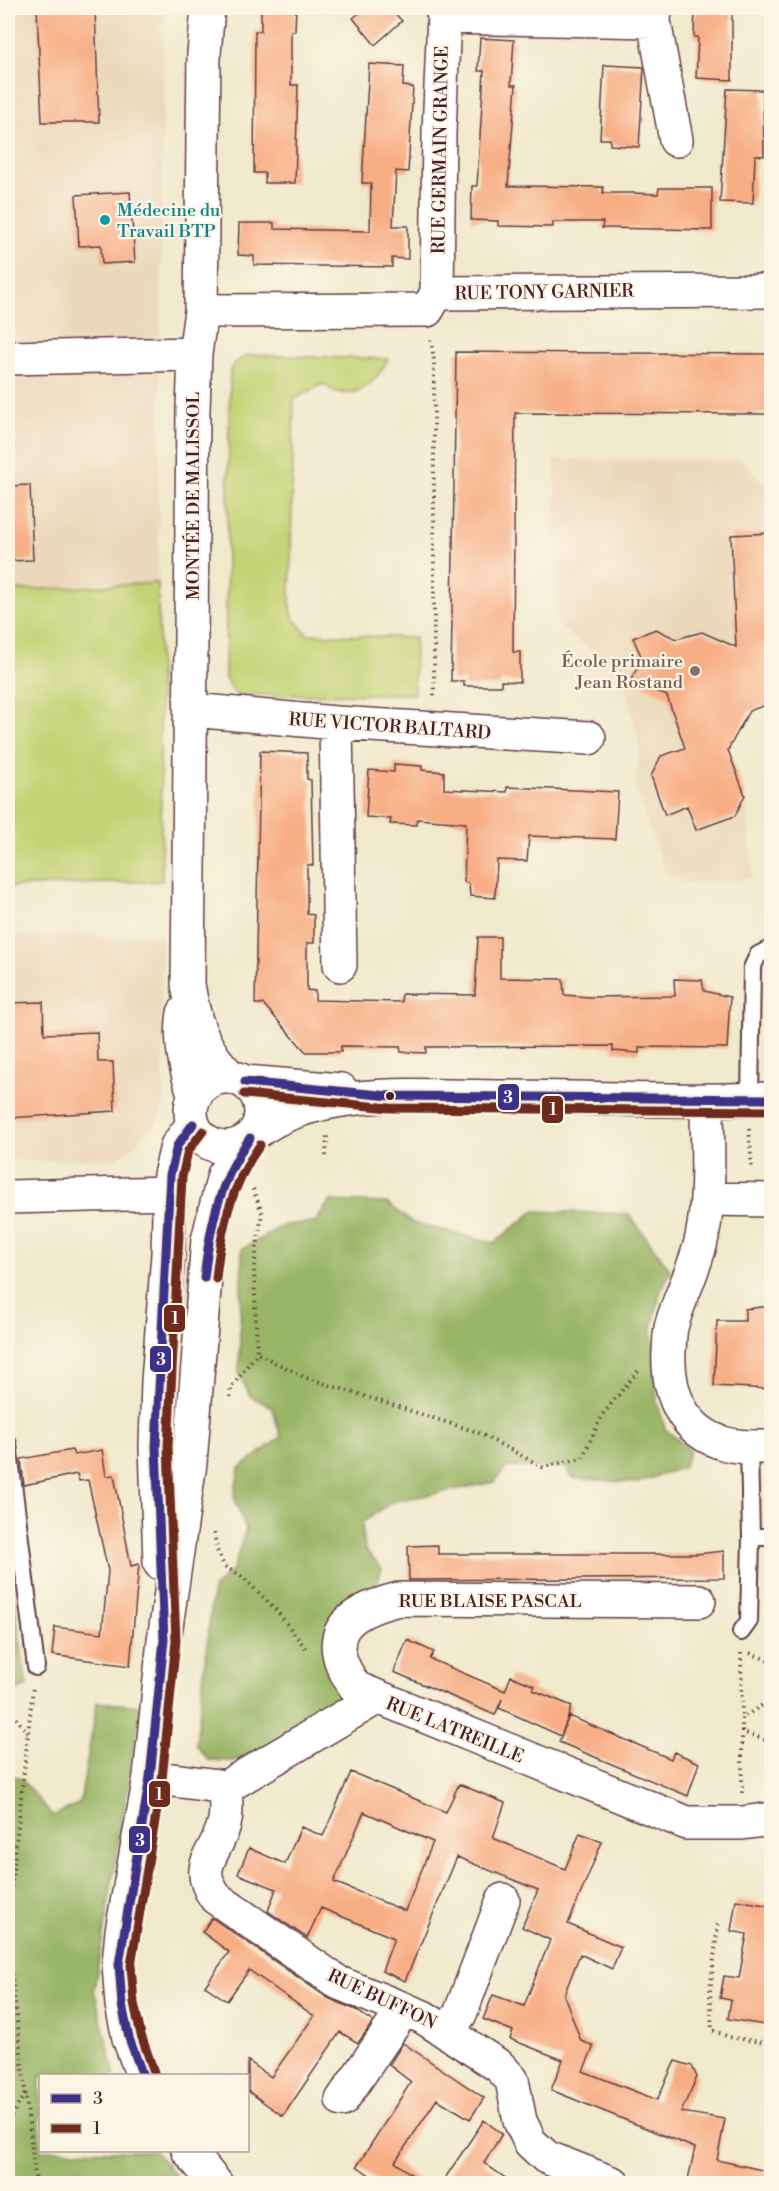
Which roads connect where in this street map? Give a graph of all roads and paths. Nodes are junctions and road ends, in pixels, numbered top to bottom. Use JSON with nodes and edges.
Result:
{"nodes":[{"id":1,"x":208,"y":8,"type":"edge"},
{"id":2,"x":443,"y":12,"type":"edge"},
{"id":3,"x":654,"y":14,"type":"edge"},
{"id":4,"x":676,"y":140,"type":"dead end"},
{"id":5,"x":761,"y":291,"type":"edge"},
{"id":6,"x":432,"y":302,"type":"junction"},
{"id":7,"x":201,"y":311,"type":"junction"},
{"id":8,"x":195,"y":354,"type":"junction"},
{"id":9,"x":8,"y":358,"type":"edge"},
{"id":10,"x":192,"y":710,"type":"junction"},
{"id":11,"x":336,"y":723,"type":"junction"},
{"id":12,"x":434,"y":729,"type":"junction"},
{"id":13,"x":589,"y":738,"type":"dead end"},
{"id":14,"x":771,"y":948,"type":"edge"},
{"id":15,"x":340,"y":965,"type":"dead end"},
{"id":16,"x":188,"y":984,"type":"junction"},
{"id":17,"x":238,"y":1080,"type":"junction"},
{"id":18,"x":390,"y":1096,"type":"junction"},
{"id":19,"x":707,"y":1100,"type":"junction"},
{"id":20,"x":757,"y":1109,"type":"edge"},
{"id":21,"x":194,"y":1111,"type":"junction"},
{"id":22,"x":252,"y":1135,"type":"junction"},
{"id":23,"x":252,"y":1185,"type":"dead end"},
{"id":24,"x":170,"y":1193,"type":"junction"},
{"id":25,"x":8,"y":1197,"type":"edge"},
{"id":26,"x":708,"y":1199,"type":"junction"},
{"id":27,"x":762,"y":1200,"type":"edge"},
{"id":28,"x":257,"y":1353,"type":"junction"},
{"id":29,"x":668,"y":1372,"type":"junction"},
{"id":30,"x":229,"y":1399,"type":"dead end"},
{"id":31,"x":8,"y":1444,"type":"edge"},
{"id":32,"x":760,"y":1447,"type":"edge"},
{"id":33,"x":215,"y":1522,"type":"dead end"},
{"id":34,"x":751,"y":1537,"type":"junction"},
{"id":35,"x":771,"y":1537,"type":"edge"},
{"id":36,"x":699,"y":1601,"type":"dead end"},
{"id":37,"x":741,"y":1632,"type":"dead end"},
{"id":38,"x":164,"y":1640,"type":"junction"},
{"id":39,"x":741,"y":1650,"type":"dead end"},
{"id":40,"x":308,"y":1652,"type":"dead end"},
{"id":41,"x":36,"y":1667,"type":"joint"},
{"id":42,"x":376,"y":1698,"type":"junction"},
{"id":43,"x":771,"y":1699,"type":"edge"},
{"id":44,"x":8,"y":1709,"type":"edge"},
{"id":45,"x":742,"y":1718,"type":"junction"},
{"id":46,"x":742,"y":1732,"type":"junction"},
{"id":47,"x":28,"y":1733,"type":"junction"},
{"id":48,"x":771,"y":1742,"type":"edge"},
{"id":49,"x":150,"y":1777,"type":"junction"},
{"id":50,"x":226,"y":1787,"type":"junction"},
{"id":51,"x":757,"y":1821,"type":"edge"},
{"id":52,"x":503,"y":1900,"type":"dead end"},
{"id":53,"x":8,"y":1917,"type":"edge"},
{"id":54,"x":718,"y":1924,"type":"dead end"},
{"id":55,"x":8,"y":1944,"type":"edge"},
{"id":56,"x":404,"y":2009,"type":"junction"},
{"id":57,"x":448,"y":2031,"type":"junction"},
{"id":58,"x":771,"y":2044,"type":"edge"},
{"id":59,"x":141,"y":2074,"type":"edge"},
{"id":60,"x":26,"y":2094,"type":"junction"},
{"id":61,"x":342,"y":2100,"type":"dead end"},
{"id":62,"x":8,"y":2121,"type":"edge"},
{"id":63,"x":189,"y":2152,"type":"edge"},
{"id":64,"x":36,"y":2184,"type":"edge"},
{"id":65,"x":216,"y":2184,"type":"edge"},
{"id":66,"x":614,"y":2184,"type":"edge"}],
"edges":[{"from":1,"to":7,"type":"street","name":"MONTÉE DE MALISSOL"},
{"from":2,"to":3,"type":"street"},
{"from":2,"to":6,"type":"street","name":"RUE GERMAIN GRANGE"},
{"from":3,"to":4,"type":"street"},
{"from":5,"to":6,"type":"street","name":"RUE TONY GARNIER"},
{"from":6,"to":7,"type":"street","name":"RUE TONY GARNIER"},
{"from":6,"to":12,"type":"path"},
{"from":7,"to":8,"type":"street","name":"MONTÉE DE MALISSOL"},
{"from":8,"to":9,"type":"street"},
{"from":8,"to":10,"type":"street","name":"MONTÉE DE MALISSOL"},
{"from":10,"to":11,"type":"street","name":"RUE VICTOR BALTARD"},
{"from":10,"to":16,"type":"street","name":"MONTÉE DE MALISSOL"},
{"from":11,"to":12,"type":"street","name":"RUE VICTOR BALTARD"},
{"from":11,"to":15,"type":"street"},
{"from":12,"to":13,"type":"street","name":"RUE VICTOR BALTARD"},
{"from":14,"to":20,"type":"lane"},
{"from":16,"to":17,"type":"street","name":"MONTÉE DE MALISSOL"},
{"from":16,"to":21,"type":"street","name":"MONTÉE DE MALISSOL"},
{"from":17,"to":18,"type":"street"},
{"from":17,"to":21,"type":"street","name":"MONTÉE DE MALISSOL"},
{"from":17,"to":22,"type":"street","name":"MONTÉE DE MALISSOL"},
{"from":18,"to":19,"type":"street"},
{"from":18,"to":22,"type":"street"},
{"from":19,"to":20,"type":"street"},
{"from":19,"to":26,"type":"street"},
{"from":20,"to":27,"type":"path"},
{"from":21,"to":22,"type":"street","name":"MONTÉE DE MALISSOL"},
{"from":21,"to":24,"type":"street","name":"MONTÉE DE MALISSOL"},
{"from":22,"to":38,"type":"street","name":"MONTÉE DE MALISSOL"},
{"from":23,"to":28,"type":"path"},
{"from":24,"to":25,"type":"street"},
{"from":24,"to":38,"type":"street","name":"MONTÉE DE MALISSOL"},
{"from":26,"to":27,"type":"street"},
{"from":26,"to":29,"type":"street"},
{"from":28,"to":29,"type":"path"},
{"from":28,"to":30,"type":"path"},
{"from":29,"to":32,"type":"street"},
{"from":31,"to":41,"type":"lane"},
{"from":32,"to":34,"type":"lane"},
{"from":33,"to":40,"type":"path"},
{"from":34,"to":35,"type":"lane"},
{"from":34,"to":37,"type":"lane"},
{"from":36,"to":42,"type":"street","name":"RUE BLAISE PASCAL"},
{"from":38,"to":49,"type":"street","name":"MONTÉE DE MALISSOL"},
{"from":39,"to":45,"type":"path"},
{"from":41,"to":47,"type":"path"},
{"from":42,"to":50,"type":"street","name":"RUE LATREILLE"},
{"from":42,"to":51,"type":"street","name":"RUE LATREILLE"},
{"from":43,"to":45,"type":"path"},
{"from":44,"to":47,"type":"path"},
{"from":45,"to":46,"type":"path"},
{"from":46,"to":48,"type":"path"},
{"from":46,"to":51,"type":"path"},
{"from":47,"to":53,"type":"path"},
{"from":49,"to":50,"type":"street"},
{"from":49,"to":59,"type":"street","name":"MONTÉE DE MALISSOL"},
{"from":50,"to":56,"type":"street","name":"RUE BUFFON"},
{"from":52,"to":57,"type":"street"},
{"from":54,"to":58,"type":"path"},
{"from":55,"to":60,"type":"path"},
{"from":56,"to":57,"type":"street","name":"RUE BUFFON"},
{"from":56,"to":61,"type":"street"},
{"from":57,"to":66,"type":"street","name":"RUE BUFFON"},
{"from":60,"to":62,"type":"path"},
{"from":60,"to":64,"type":"path"},
{"from":63,"to":65,"type":"street"}]}
